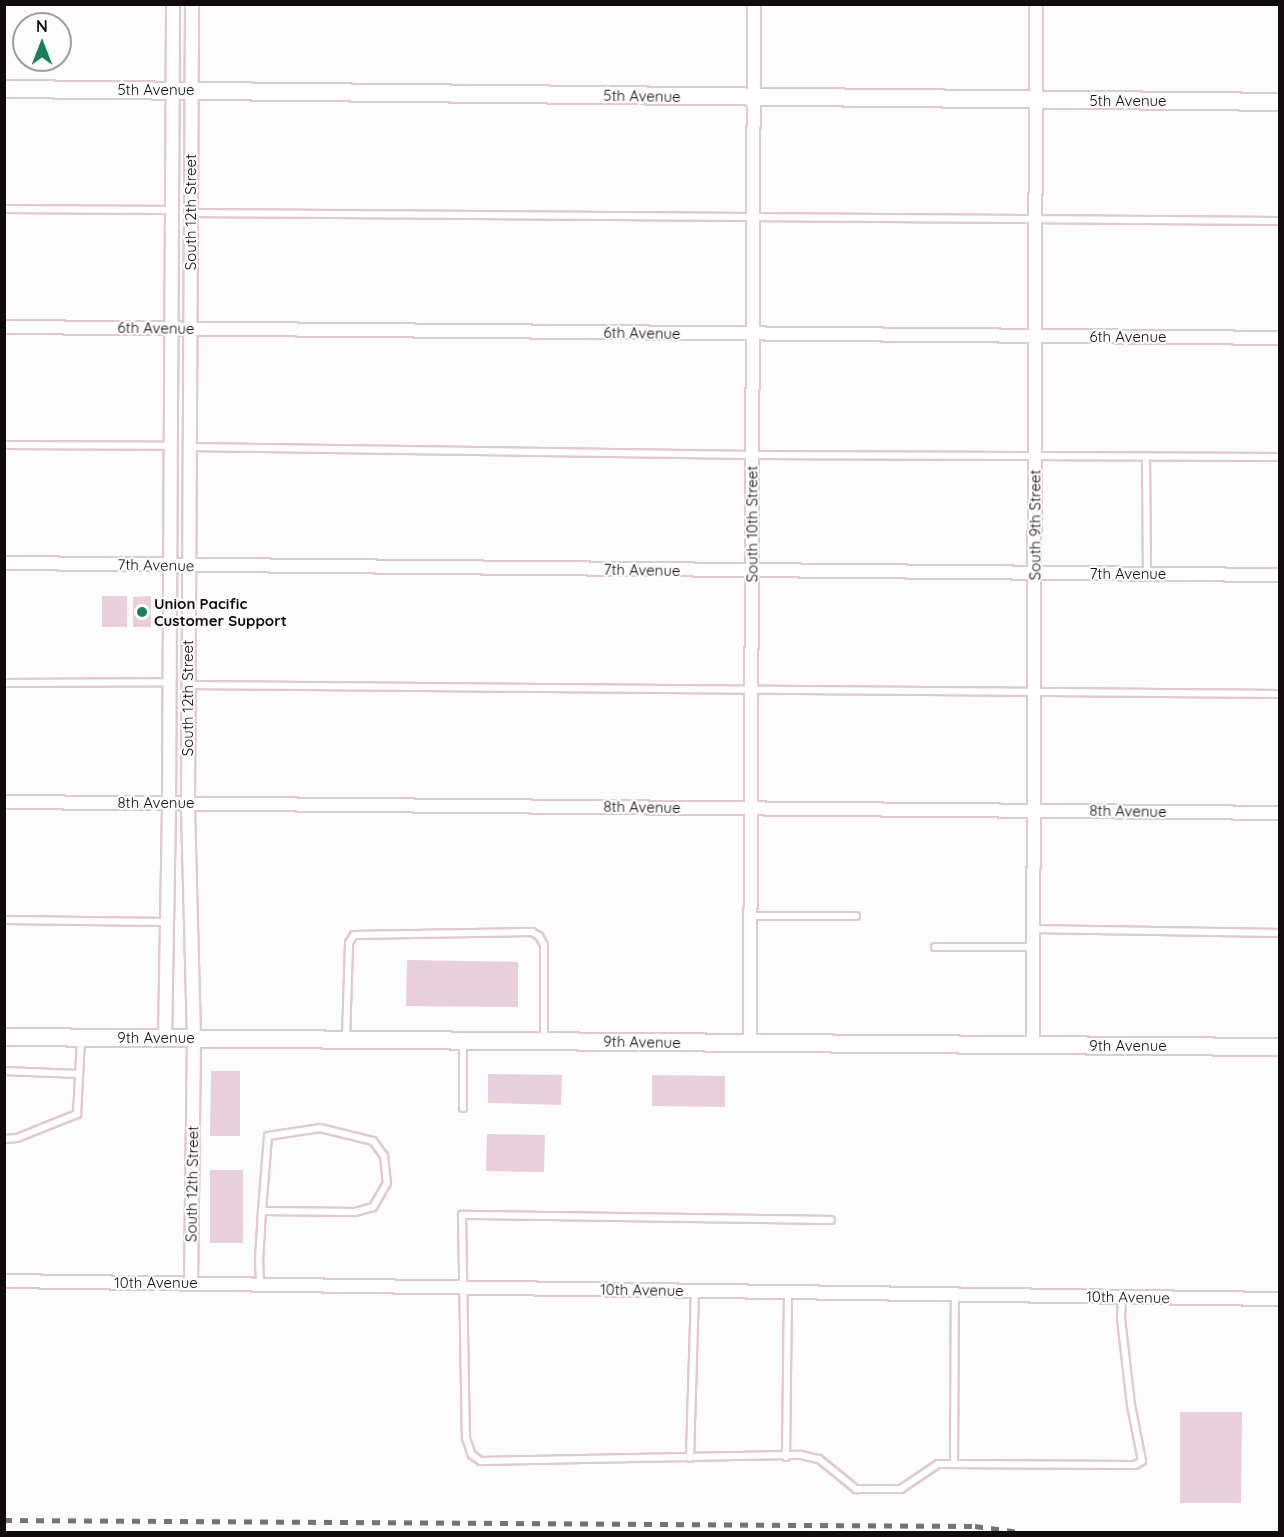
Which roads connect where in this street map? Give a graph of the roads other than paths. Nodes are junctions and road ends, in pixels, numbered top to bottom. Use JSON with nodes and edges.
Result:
{"nodes":[{"id":1,"x":173,"y":4,"type":"edge"},
{"id":2,"x":192,"y":4,"type":"edge"},
{"id":3,"x":754,"y":4,"type":"edge"},
{"id":4,"x":1036,"y":4,"type":"edge"},
{"id":5,"x":4,"y":89,"type":"edge"},
{"id":6,"x":172,"y":90,"type":"junction"},
{"id":7,"x":192,"y":90,"type":"junction"},
{"id":8,"x":753,"y":97,"type":"junction"},
{"id":9,"x":1036,"y":100,"type":"junction"},
{"id":10,"x":1280,"y":102,"type":"edge"},
{"id":11,"x":4,"y":209,"type":"edge"},
{"id":12,"x":173,"y":210,"type":"junction"},
{"id":13,"x":191,"y":213,"type":"junction"},
{"id":14,"x":753,"y":217,"type":"junction"},
{"id":15,"x":1036,"y":219,"type":"junction"},
{"id":16,"x":1280,"y":221,"type":"edge"},
{"id":17,"x":4,"y":327,"type":"edge"},
{"id":18,"x":170,"y":328,"type":"junction"},
{"id":19,"x":190,"y":329,"type":"junction"},
{"id":20,"x":753,"y":334,"type":"junction"},
{"id":21,"x":1036,"y":336,"type":"junction"},
{"id":22,"x":1280,"y":338,"type":"edge"},
{"id":23,"x":4,"y":445,"type":"edge"},
{"id":24,"x":170,"y":446,"type":"junction"},
{"id":25,"x":190,"y":447,"type":"junction"},
{"id":26,"x":752,"y":455,"type":"junction"},
{"id":27,"x":1035,"y":456,"type":"junction"},
{"id":28,"x":1146,"y":457,"type":"junction"},
{"id":29,"x":1280,"y":457,"type":"edge"},
{"id":30,"x":4,"y":563,"type":"edge"},
{"id":31,"x":168,"y":566,"type":"junction"},
{"id":32,"x":189,"y":566,"type":"junction"},
{"id":33,"x":752,"y":571,"type":"junction"},
{"id":34,"x":1034,"y":573,"type":"junction"},
{"id":35,"x":1147,"y":574,"type":"junction"},
{"id":36,"x":1280,"y":575,"type":"edge"},
{"id":37,"x":168,"y":682,"type":"junction"},
{"id":38,"x":4,"y":683,"type":"edge"},
{"id":39,"x":188,"y":685,"type":"junction"},
{"id":40,"x":751,"y":689,"type":"junction"},
{"id":41,"x":1034,"y":693,"type":"junction"},
{"id":42,"x":1280,"y":693,"type":"edge"},
{"id":43,"x":4,"y":802,"type":"edge"},
{"id":44,"x":188,"y":802,"type":"junction"},
{"id":45,"x":169,"y":803,"type":"junction"},
{"id":46,"x":751,"y":808,"type":"junction"},
{"id":47,"x":1034,"y":811,"type":"junction"},
{"id":48,"x":1280,"y":813,"type":"edge"},
{"id":49,"x":750,"y":916,"type":"junction"},
{"id":50,"x":856,"y":916,"type":"dead end"},
{"id":51,"x":4,"y":920,"type":"edge"},
{"id":52,"x":167,"y":922,"type":"junction"},
{"id":53,"x":1032,"y":929,"type":"junction"},
{"id":54,"x":1280,"y":933,"type":"edge"},
{"id":55,"x":935,"y":947,"type":"dead end"},
{"id":56,"x":1032,"y":948,"type":"junction"},
{"id":57,"x":4,"y":1037,"type":"edge"},
{"id":58,"x":81,"y":1038,"type":"junction"},
{"id":59,"x":194,"y":1038,"type":"junction"},
{"id":60,"x":165,"y":1039,"type":"junction"},
{"id":61,"x":346,"y":1039,"type":"junction"},
{"id":62,"x":463,"y":1040,"type":"junction"},
{"id":63,"x":544,"y":1041,"type":"junction"},
{"id":64,"x":750,"y":1043,"type":"junction"},
{"id":65,"x":1033,"y":1045,"type":"junction"},
{"id":66,"x":1280,"y":1047,"type":"edge"},
{"id":67,"x":4,"y":1071,"type":"edge"},
{"id":68,"x":79,"y":1074,"type":"junction"},
{"id":69,"x":463,"y":1108,"type":"dead end"},
{"id":70,"x":4,"y":1139,"type":"edge"},
{"id":71,"x":262,"y":1210,"type":"junction"},
{"id":72,"x":831,"y":1220,"type":"dead end"},
{"id":73,"x":4,"y":1281,"type":"edge"},
{"id":74,"x":191,"y":1283,"type":"junction"},
{"id":75,"x":260,"y":1284,"type":"junction"},
{"id":76,"x":461,"y":1287,"type":"junction"},
{"id":77,"x":695,"y":1290,"type":"junction"},
{"id":78,"x":788,"y":1292,"type":"junction"},
{"id":79,"x":955,"y":1295,"type":"junction"},
{"id":80,"x":1122,"y":1297,"type":"junction"},
{"id":81,"x":1280,"y":1299,"type":"edge"},
{"id":82,"x":786,"y":1457,"type":"junction"},
{"id":83,"x":690,"y":1458,"type":"junction"},
{"id":84,"x":954,"y":1464,"type":"junction"}],
"edges":[{"from":1,"to":6,"type":"street"},
{"from":2,"to":7,"type":"street","name":"South 12th Street"},
{"from":3,"to":8,"type":"street","name":"South 10th Street"},
{"from":4,"to":9,"type":"street","name":"South 9th Street"},
{"from":5,"to":6,"type":"main road","name":"5th Avenue"},
{"from":6,"to":7,"type":"main road","name":"5th Avenue"},
{"from":6,"to":12,"type":"street","name":"South 12th Street"},
{"from":7,"to":8,"type":"main road","name":"5th Avenue"},
{"from":7,"to":13,"type":"street","name":"South 12th Street"},
{"from":8,"to":9,"type":"main road","name":"5th Avenue"},
{"from":8,"to":14,"type":"street","name":"South 10th Street"},
{"from":9,"to":10,"type":"main road","name":"5th Avenue"},
{"from":9,"to":15,"type":"street","name":"South 9th Street"},
{"from":11,"to":12,"type":"lane"},
{"from":12,"to":18,"type":"street","name":"South 12th Street"},
{"from":13,"to":14,"type":"lane"},
{"from":13,"to":19,"type":"street","name":"South 12th Street"},
{"from":14,"to":15,"type":"lane"},
{"from":14,"to":20,"type":"street","name":"South 10th Street"},
{"from":15,"to":16,"type":"lane"},
{"from":15,"to":21,"type":"street","name":"South 9th Street"},
{"from":17,"to":18,"type":"street","name":"6th Avenue"},
{"from":18,"to":19,"type":"street","name":"6th Avenue"},
{"from":18,"to":24,"type":"street","name":"South 12th Street"},
{"from":19,"to":20,"type":"street","name":"6th Avenue"},
{"from":19,"to":25,"type":"street","name":"South 12th Street"},
{"from":20,"to":21,"type":"street","name":"6th Avenue"},
{"from":20,"to":26,"type":"street","name":"South 10th Street"},
{"from":21,"to":22,"type":"street","name":"6th Avenue"},
{"from":21,"to":27,"type":"street","name":"South 9th Street"},
{"from":23,"to":24,"type":"lane"},
{"from":24,"to":31,"type":"street","name":"South 12th Street"},
{"from":25,"to":26,"type":"lane"},
{"from":25,"to":32,"type":"street","name":"South 12th Street"},
{"from":26,"to":27,"type":"lane"},
{"from":26,"to":33,"type":"street","name":"South 10th Street"},
{"from":27,"to":28,"type":"lane"},
{"from":27,"to":34,"type":"street","name":"South 9th Street"},
{"from":28,"to":29,"type":"lane"},
{"from":28,"to":35,"type":"lane"},
{"from":30,"to":31,"type":"street","name":"7th Avenue"},
{"from":31,"to":32,"type":"street","name":"7th Avenue"},
{"from":31,"to":37,"type":"street","name":"South 12th Street"},
{"from":32,"to":33,"type":"street","name":"7th Avenue"},
{"from":32,"to":39,"type":"street","name":"South 12th Street"},
{"from":33,"to":34,"type":"street","name":"7th Avenue"},
{"from":33,"to":40,"type":"street","name":"South 10th Street"},
{"from":34,"to":35,"type":"street","name":"7th Avenue"},
{"from":34,"to":41,"type":"street","name":"South 9th Street"},
{"from":35,"to":36,"type":"street","name":"7th Avenue"},
{"from":37,"to":38,"type":"lane"},
{"from":37,"to":45,"type":"street","name":"South 12th Street"},
{"from":39,"to":40,"type":"lane"},
{"from":39,"to":44,"type":"street","name":"South 12th Street"},
{"from":40,"to":41,"type":"lane"},
{"from":40,"to":46,"type":"street","name":"South 10th Street"},
{"from":41,"to":42,"type":"lane"},
{"from":41,"to":47,"type":"street","name":"South 9th Street"},
{"from":43,"to":45,"type":"street","name":"8th Avenue"},
{"from":44,"to":45,"type":"street","name":"8th Avenue"},
{"from":44,"to":46,"type":"street","name":"8th Avenue"},
{"from":44,"to":59,"type":"street","name":"South 12th Street"},
{"from":45,"to":52,"type":"street","name":"South 12th Street"},
{"from":46,"to":47,"type":"street","name":"8th Avenue"},
{"from":46,"to":49,"type":"street","name":"South 10th Street"},
{"from":47,"to":48,"type":"street","name":"8th Avenue"},
{"from":47,"to":53,"type":"street","name":"South 9th Street"},
{"from":49,"to":50,"type":"lane"},
{"from":49,"to":64,"type":"street","name":"South 10th Street"},
{"from":51,"to":52,"type":"lane"},
{"from":52,"to":60,"type":"street","name":"South 12th Street"},
{"from":53,"to":54,"type":"lane"},
{"from":53,"to":56,"type":"street","name":"South 9th Street"},
{"from":55,"to":56,"type":"lane"},
{"from":56,"to":65,"type":"street","name":"South 9th Street"},
{"from":57,"to":58,"type":"main road","name":"9th Avenue"},
{"from":58,"to":60,"type":"main road","name":"9th Avenue"},
{"from":58,"to":68,"type":"lane"},
{"from":59,"to":60,"type":"main road","name":"9th Avenue"},
{"from":59,"to":61,"type":"main road","name":"9th Avenue"},
{"from":59,"to":74,"type":"street","name":"South 12th Street"},
{"from":61,"to":62,"type":"main road","name":"9th Avenue"},
{"from":61,"to":63,"type":"lane"},
{"from":62,"to":63,"type":"main road","name":"9th Avenue"},
{"from":62,"to":69,"type":"lane"},
{"from":63,"to":64,"type":"main road","name":"9th Avenue"},
{"from":64,"to":65,"type":"main road","name":"9th Avenue"},
{"from":65,"to":66,"type":"main road","name":"9th Avenue"},
{"from":67,"to":68,"type":"lane"},
{"from":68,"to":70,"type":"lane"},
{"from":71,"to":71,"type":"lane"},
{"from":71,"to":75,"type":"lane"},
{"from":72,"to":76,"type":"lane"},
{"from":73,"to":74,"type":"street","name":"10th Avenue"},
{"from":74,"to":75,"type":"street","name":"10th Avenue"},
{"from":75,"to":76,"type":"street","name":"10th Avenue"},
{"from":76,"to":77,"type":"street","name":"10th Avenue"},
{"from":76,"to":83,"type":"lane"},
{"from":77,"to":78,"type":"street","name":"10th Avenue"},
{"from":77,"to":83,"type":"lane"},
{"from":78,"to":79,"type":"street","name":"10th Avenue"},
{"from":78,"to":82,"type":"lane"},
{"from":79,"to":80,"type":"street","name":"10th Avenue"},
{"from":79,"to":84,"type":"lane"},
{"from":80,"to":81,"type":"street","name":"10th Avenue"},
{"from":80,"to":84,"type":"lane"},
{"from":82,"to":83,"type":"lane"},
{"from":82,"to":84,"type":"lane"}]}
